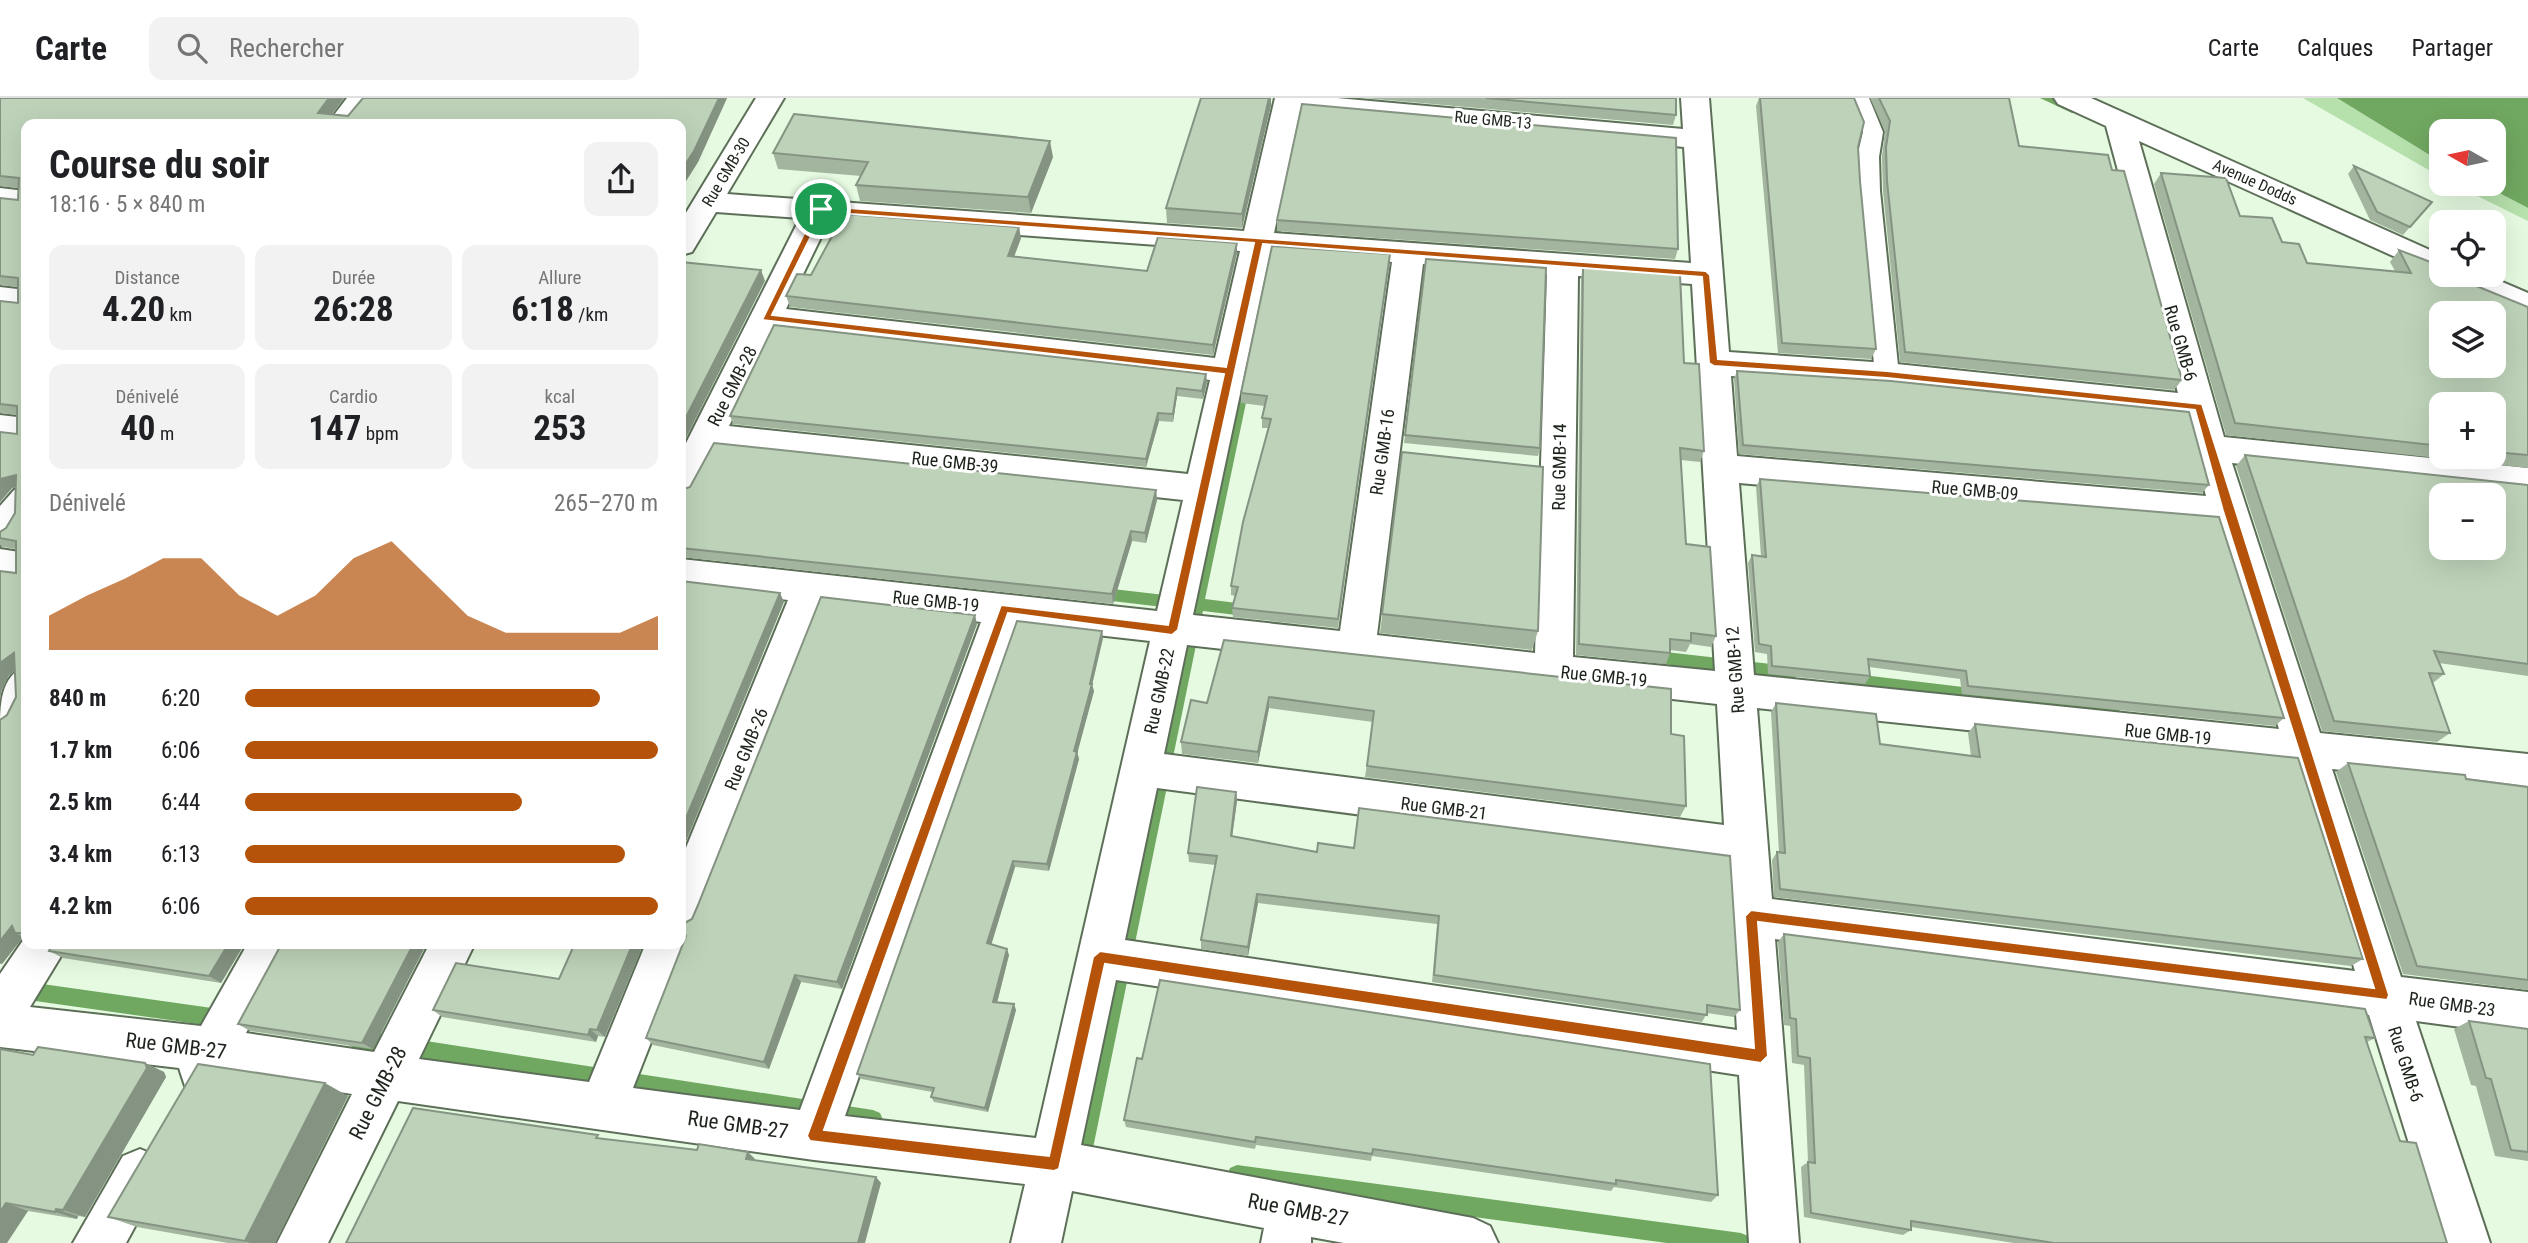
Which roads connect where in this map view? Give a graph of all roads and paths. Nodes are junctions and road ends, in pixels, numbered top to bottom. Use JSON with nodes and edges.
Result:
{"nodes":[{"id":1,"x":361,"y":98,"type":"edge"},
{"id":2,"x":770,"y":98,"type":"edge"},
{"id":3,"x":1695,"y":98,"type":"edge"},
{"id":4,"x":1859,"y":98,"type":"edge"},
{"id":5,"x":2068,"y":98,"type":"edge"},
{"id":6,"x":1289,"y":100,"type":"edge"},
{"id":7,"x":345,"y":119,"type":"edge"},
{"id":8,"x":2119,"y":121,"type":"junction"},
{"id":9,"x":1698,"y":139,"type":"junction"},
{"id":10,"x":0,"y":198,"type":"edge"},
{"id":11,"x":21,"y":200,"type":"edge"},
{"id":12,"x":708,"y":202,"type":"junction"},
{"id":13,"x":821,"y":209,"type":"junction"},
{"id":14,"x":686,"y":237,"type":"edge"},
{"id":15,"x":1259,"y":241,"type":"junction"},
{"id":16,"x":1409,"y":254,"type":"junction"},
{"id":17,"x":2429,"y":262,"type":"edge"},
{"id":18,"x":1563,"y":263,"type":"junction"},
{"id":19,"x":1706,"y":275,"type":"junction"},
{"id":20,"x":2486,"y":287,"type":"edge"},
{"id":21,"x":0,"y":298,"type":"edge"},
{"id":22,"x":21,"y":300,"type":"edge"},
{"id":23,"x":2528,"y":306,"type":"edge"},
{"id":24,"x":766,"y":318,"type":"junction"},
{"id":25,"x":1714,"y":363,"type":"junction"},
{"id":26,"x":1230,"y":371,"type":"junction"},
{"id":27,"x":1887,"y":374,"type":"junction"},
{"id":28,"x":2199,"y":407,"type":"junction"},
{"id":29,"x":0,"y":427,"type":"edge"},
{"id":30,"x":21,"y":429,"type":"edge"},
{"id":31,"x":706,"y":436,"type":"junction"},
{"id":32,"x":2210,"y":448,"type":"junction"},
{"id":33,"x":1721,"y":468,"type":"junction"},
{"id":34,"x":686,"y":477,"type":"edge"},
{"id":35,"x":2528,"y":481,"type":"edge"},
{"id":36,"x":1204,"y":489,"type":"junction"},
{"id":37,"x":21,"y":506,"type":"edge"},
{"id":38,"x":2228,"y":511,"type":"junction"},
{"id":39,"x":0,"y":531,"type":"edge"},
{"id":40,"x":0,"y":563,"type":"edge"},
{"id":41,"x":21,"y":566,"type":"edge"},
{"id":42,"x":686,"y":574,"type":"edge"},
{"id":43,"x":812,"y":587,"type":"junction"},
{"id":44,"x":1005,"y":608,"type":"junction"},
{"id":45,"x":1172,"y":630,"type":"junction"},
{"id":46,"x":1356,"y":650,"type":"junction"},
{"id":47,"x":1554,"y":671,"type":"junction"},
{"id":48,"x":21,"y":688,"type":"edge"},
{"id":49,"x":1736,"y":691,"type":"junction"},
{"id":50,"x":0,"y":717,"type":"edge"},
{"id":51,"x":2305,"y":747,"type":"junction"},
{"id":52,"x":1142,"y":769,"type":"junction"},
{"id":53,"x":2528,"y":772,"type":"edge"},
{"id":54,"x":1746,"y":847,"type":"junction"},
{"id":55,"x":686,"y":900,"type":"edge"},
{"id":56,"x":1751,"y":916,"type":"junction"},
{"id":57,"x":43,"y":949,"type":"edge"},
{"id":58,"x":269,"y":949,"type":"edge"},
{"id":59,"x":450,"y":949,"type":"edge"},
{"id":60,"x":666,"y":949,"type":"edge"},
{"id":61,"x":1100,"y":957,"type":"junction"},
{"id":62,"x":2383,"y":995,"type":"junction"},
{"id":63,"x":0,"y":1012,"type":"edge"},
{"id":64,"x":2528,"y":1014,"type":"edge"},
{"id":65,"x":0,"y":1025,"type":"edge"},
{"id":66,"x":213,"y":1050,"type":"junction"},
{"id":67,"x":1761,"y":1056,"type":"junction"},
{"id":68,"x":386,"y":1077,"type":"junction"},
{"id":69,"x":602,"y":1107,"type":"junction"},
{"id":70,"x":814,"y":1136,"type":"junction"},
{"id":71,"x":1054,"y":1164,"type":"junction"},
{"id":72,"x":1288,"y":1226,"type":"edge"},
{"id":73,"x":98,"y":1243,"type":"edge"},
{"id":74,"x":302,"y":1243,"type":"edge"},
{"id":75,"x":1036,"y":1243,"type":"edge"},
{"id":76,"x":1473,"y":1243,"type":"edge"},
{"id":77,"x":1774,"y":1243,"type":"edge"},
{"id":78,"x":2465,"y":1243,"type":"edge"}],
"edges":[{"from":1,"to":7,"type":"street"},
{"from":2,"to":12,"type":"street","name":"Rue GMB-30"},
{"from":3,"to":9,"type":"street","name":"Rue GMB-12"},
{"from":4,"to":27,"type":"lane"},
{"from":5,"to":8,"type":"street","name":"Avenue Dodds"},
{"from":6,"to":9,"type":"street","name":"Rue GMB-13"},
{"from":6,"to":15,"type":"street","name":"Rue GMB-22"},
{"from":8,"to":17,"type":"street","name":"Avenue Dodds"},
{"from":8,"to":28,"type":"street","name":"Rue GMB-6"},
{"from":9,"to":19,"type":"street","name":"Rue GMB-12"},
{"from":10,"to":11,"type":"street"},
{"from":12,"to":13,"type":"street"},
{"from":12,"to":14,"type":"street","name":"Rue GMB-30"},
{"from":13,"to":15,"type":"street"},
{"from":13,"to":24,"type":"street","name":"Rue GMB-28"},
{"from":15,"to":16,"type":"street"},
{"from":15,"to":26,"type":"street","name":"Rue GMB-22"},
{"from":16,"to":18,"type":"street"},
{"from":16,"to":46,"type":"street","name":"Rue GMB-16"},
{"from":18,"to":19,"type":"street"},
{"from":18,"to":47,"type":"street","name":"Rue GMB-14"},
{"from":19,"to":25,"type":"street","name":"Rue GMB-12"},
{"from":20,"to":23,"type":"street"},
{"from":21,"to":22,"type":"street"},
{"from":24,"to":26,"type":"street"},
{"from":24,"to":31,"type":"street","name":"Rue GMB-28"},
{"from":25,"to":27,"type":"street"},
{"from":25,"to":33,"type":"street","name":"Rue GMB-12"},
{"from":26,"to":36,"type":"street","name":"Rue GMB-22"},
{"from":27,"to":28,"type":"street"},
{"from":28,"to":32,"type":"street","name":"Rue GMB-6"},
{"from":29,"to":30,"type":"street"},
{"from":31,"to":34,"type":"street","name":"Rue GMB-28"},
{"from":31,"to":36,"type":"street","name":"Rue GMB-39"},
{"from":32,"to":35,"type":"street"},
{"from":32,"to":38,"type":"street","name":"Rue GMB-6"},
{"from":33,"to":38,"type":"street","name":"Rue GMB-09"},
{"from":33,"to":49,"type":"street","name":"Rue GMB-12"},
{"from":36,"to":45,"type":"street","name":"Rue GMB-22"},
{"from":37,"to":39,"type":"street"},
{"from":38,"to":51,"type":"street","name":"Rue GMB-6"},
{"from":40,"to":41,"type":"street"},
{"from":42,"to":43,"type":"street","name":"Rue GMB-19"},
{"from":43,"to":44,"type":"street","name":"Rue GMB-19"},
{"from":43,"to":55,"type":"street","name":"Rue GMB-26"},
{"from":44,"to":45,"type":"street","name":"Rue GMB-19"},
{"from":44,"to":70,"type":"street"},
{"from":45,"to":46,"type":"street","name":"Rue GMB-19"},
{"from":45,"to":52,"type":"street","name":"Rue GMB-22"},
{"from":46,"to":47,"type":"street","name":"Rue GMB-19"},
{"from":47,"to":49,"type":"street","name":"Rue GMB-19"},
{"from":48,"to":50,"type":"street"},
{"from":49,"to":51,"type":"street","name":"Rue GMB-19"},
{"from":49,"to":54,"type":"street","name":"Rue GMB-12"},
{"from":51,"to":53,"type":"street","name":"Rue GMB-19"},
{"from":51,"to":62,"type":"street","name":"Rue GMB-6"},
{"from":52,"to":54,"type":"street","name":"Rue GMB-21"},
{"from":52,"to":61,"type":"street","name":"Rue GMB-22"},
{"from":54,"to":56,"type":"street","name":"Rue GMB-12"},
{"from":56,"to":62,"type":"street","name":"Rue GMB-23"},
{"from":56,"to":67,"type":"street","name":"Rue GMB-12"},
{"from":57,"to":63,"type":"street"},
{"from":58,"to":66,"type":"street"},
{"from":59,"to":68,"type":"street","name":"Rue GMB-28"},
{"from":60,"to":69,"type":"street"},
{"from":61,"to":67,"type":"street"},
{"from":61,"to":71,"type":"street","name":"Rue GMB-22"},
{"from":62,"to":64,"type":"street","name":"Rue GMB-23"},
{"from":62,"to":78,"type":"street","name":"Rue GMB-6"},
{"from":65,"to":66,"type":"street","name":"Rue GMB-27"},
{"from":66,"to":68,"type":"street","name":"Rue GMB-27"},
{"from":66,"to":73,"type":"street"},
{"from":67,"to":77,"type":"street","name":"Rue GMB-12"},
{"from":68,"to":69,"type":"street","name":"Rue GMB-27"},
{"from":68,"to":74,"type":"street","name":"Rue GMB-28"},
{"from":69,"to":70,"type":"street","name":"Rue GMB-27"},
{"from":70,"to":71,"type":"street","name":"Rue GMB-27"},
{"from":71,"to":72,"type":"street","name":"Rue GMB-27"},
{"from":71,"to":75,"type":"street","name":"Rue GMB-22"},
{"from":72,"to":76,"type":"street","name":"Rue GMB-27"}]}
